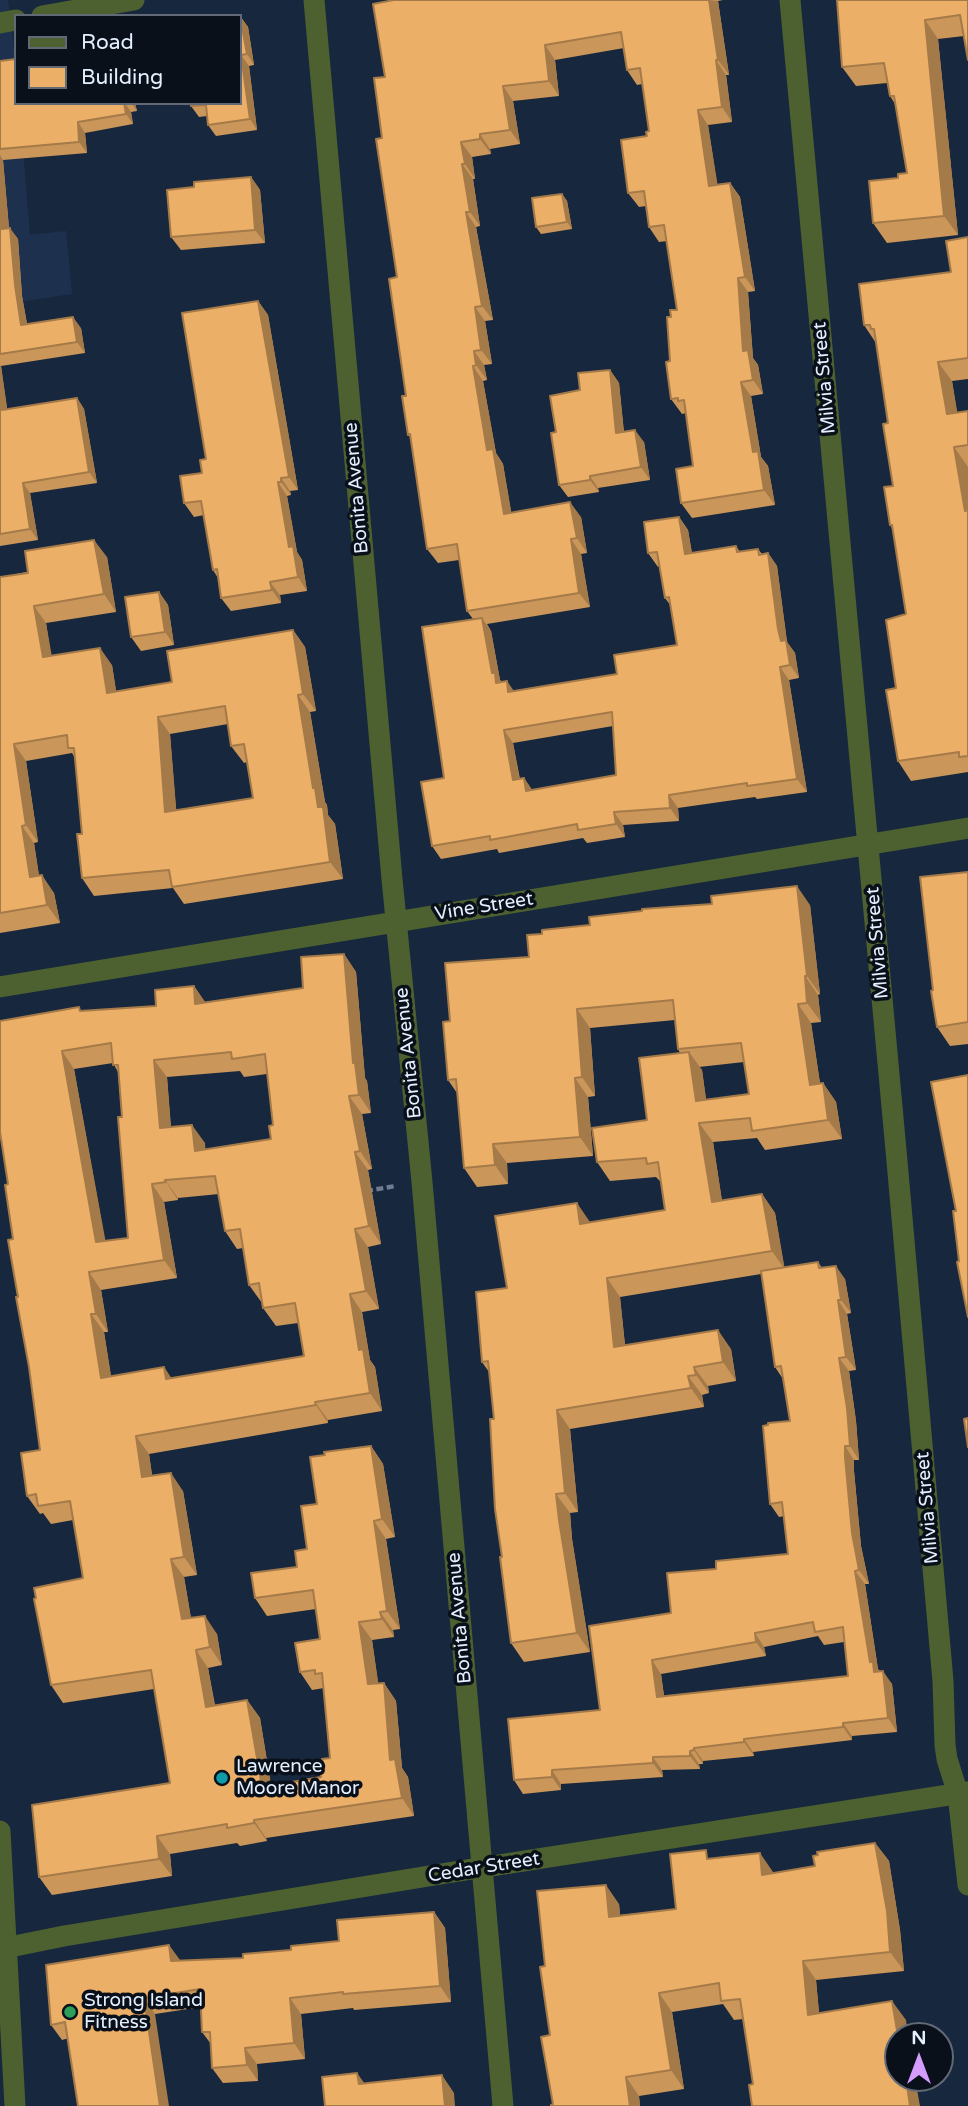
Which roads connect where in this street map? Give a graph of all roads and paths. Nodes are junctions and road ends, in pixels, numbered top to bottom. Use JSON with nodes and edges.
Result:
{"nodes":[{"id":1,"x":134,"y":0,"type":"edge"},
{"id":2,"x":314,"y":0,"type":"edge"},
{"id":3,"x":790,"y":0,"type":"edge"},
{"id":4,"x":54,"y":14,"type":"edge"},
{"id":5,"x":968,"y":828,"type":"edge"},
{"id":6,"x":869,"y":845,"type":"junction"},
{"id":7,"x":396,"y":921,"type":"junction"},
{"id":8,"x":0,"y":987,"type":"edge"},
{"id":9,"x":422,"y":1182,"type":"junction"},
{"id":10,"x":359,"y":1192,"type":"edge"},
{"id":11,"x":963,"y":1793,"type":"edge"},
{"id":12,"x":0,"y":1831,"type":"edge"},
{"id":13,"x":482,"y":1868,"type":"junction"},
{"id":14,"x":968,"y":1885,"type":"edge"},
{"id":15,"x":3,"y":1948,"type":"edge"},
{"id":16,"x":15,"y":2106,"type":"edge"},
{"id":17,"x":503,"y":2106,"type":"edge"}],
"edges":[{"from":1,"to":4,"type":"street"},
{"from":2,"to":7,"type":"street","name":"Bonita Avenue"},
{"from":3,"to":6,"type":"street","name":"Milvia Street"},
{"from":5,"to":6,"type":"street","name":"Vine Street"},
{"from":6,"to":7,"type":"street","name":"Vine Street"},
{"from":6,"to":11,"type":"street","name":"Milvia Street"},
{"from":7,"to":8,"type":"street","name":"Vine Street"},
{"from":7,"to":9,"type":"street","name":"Bonita Avenue"},
{"from":9,"to":10,"type":"path"},
{"from":9,"to":13,"type":"street","name":"Bonita Avenue"},
{"from":11,"to":13,"type":"street","name":"Cedar Street"},
{"from":11,"to":14,"type":"street","name":"Milvia Street"},
{"from":12,"to":15,"type":"street"},
{"from":13,"to":15,"type":"street","name":"Cedar Street"},
{"from":13,"to":17,"type":"street","name":"Bonita Avenue"},
{"from":15,"to":16,"type":"street"}]}
